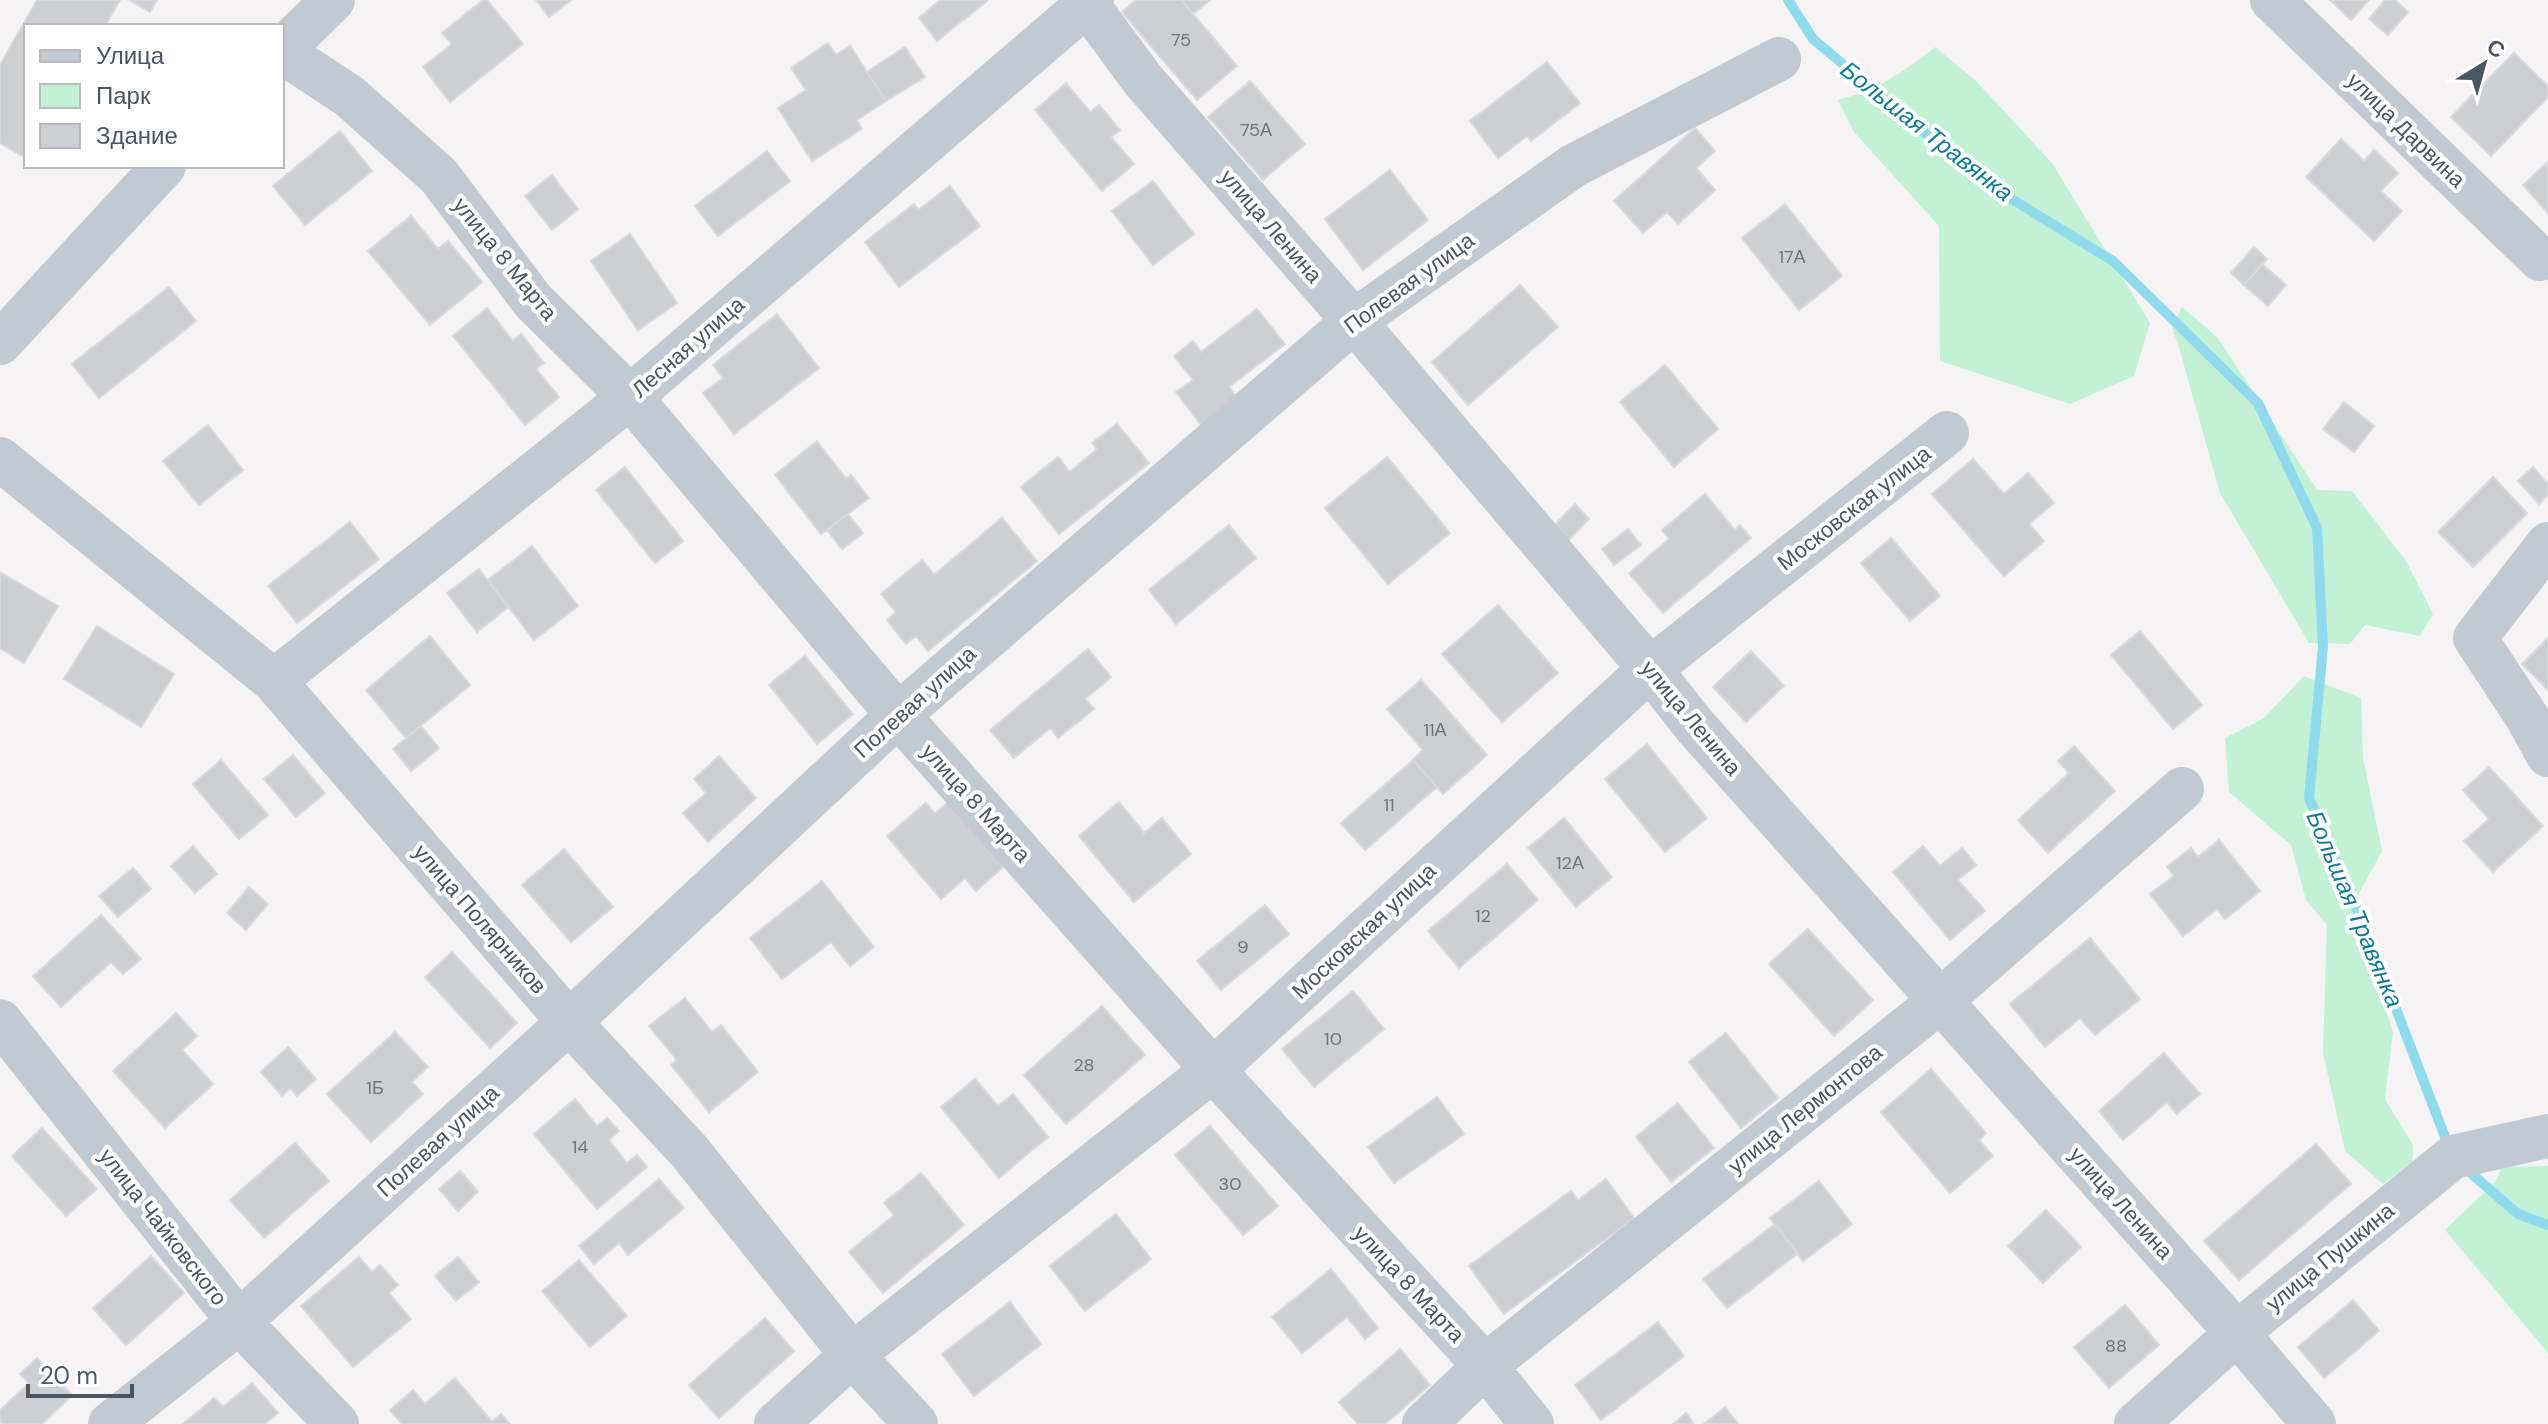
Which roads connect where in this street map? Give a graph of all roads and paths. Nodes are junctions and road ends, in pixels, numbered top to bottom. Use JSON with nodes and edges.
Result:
{"nodes":[{"id":1,"x":333,"y":0,"type":"edge"},
{"id":2,"x":2272,"y":0,"type":"edge"},
{"id":3,"x":1088,"y":1,"type":"edge"},
{"id":4,"x":284,"y":49,"type":"edge"},
{"id":5,"x":284,"y":52,"type":"edge"},
{"id":6,"x":1779,"y":59,"type":"dead end"},
{"id":7,"x":162,"y":168,"type":"edge"},
{"id":8,"x":2540,"y":259,"type":"dead end"},
{"id":9,"x":1354,"y":321,"type":"junction"},
{"id":10,"x":0,"y":343,"type":"edge"},
{"id":11,"x":630,"y":397,"type":"junction"},
{"id":12,"x":1947,"y":433,"type":"dead end"},
{"id":13,"x":0,"y":459,"type":"edge"},
{"id":14,"x":2548,"y":544,"type":"edge"},
{"id":15,"x":1650,"y":669,"type":"junction"},
{"id":16,"x":274,"y":681,"type":"junction"},
{"id":17,"x":898,"y":715,"type":"junction"},
{"id":18,"x":2548,"y":755,"type":"edge"},
{"id":19,"x":2182,"y":789,"type":"dead end"},
{"id":20,"x":1940,"y":1001,"type":"junction"},
{"id":21,"x":0,"y":1021,"type":"edge"},
{"id":22,"x":569,"y":1022,"type":"junction"},
{"id":23,"x":1213,"y":1070,"type":"junction"},
{"id":24,"x":2548,"y":1136,"type":"edge"},
{"id":25,"x":239,"y":1322,"type":"junction"},
{"id":26,"x":2237,"y":1333,"type":"junction"},
{"id":27,"x":852,"y":1355,"type":"junction"},
{"id":28,"x":1485,"y":1366,"type":"junction"},
{"id":29,"x":110,"y":1424,"type":"edge"},
{"id":30,"x":337,"y":1424,"type":"edge"},
{"id":31,"x":776,"y":1424,"type":"edge"},
{"id":32,"x":916,"y":1424,"type":"edge"},
{"id":33,"x":1424,"y":1424,"type":"edge"},
{"id":34,"x":1532,"y":1424,"type":"edge"},
{"id":35,"x":2136,"y":1424,"type":"edge"},
{"id":36,"x":2314,"y":1424,"type":"edge"}],
"edges":[{"from":1,"to":4,"type":"street"},
{"from":2,"to":8,"type":"street","name":"улица Дарвина"},
{"from":3,"to":9,"type":"street","name":"улица Ленина"},
{"from":3,"to":11,"type":"street","name":"Лесная улица"},
{"from":5,"to":11,"type":"street","name":"улица 8 Марта"},
{"from":6,"to":9,"type":"street","name":"Полевая улица"},
{"from":7,"to":10,"type":"street"},
{"from":9,"to":15,"type":"street","name":"улица Ленина"},
{"from":9,"to":17,"type":"street","name":"Полевая улица"},
{"from":11,"to":16,"type":"street","name":"Лесная улица"},
{"from":11,"to":17,"type":"street","name":"улица 8 Марта"},
{"from":12,"to":15,"type":"street","name":"Московская улица"},
{"from":13,"to":16,"type":"street","name":"улица Полярников"},
{"from":14,"to":18,"type":"street"},
{"from":15,"to":20,"type":"street","name":"улица Ленина"},
{"from":15,"to":23,"type":"street","name":"Московская улица"},
{"from":16,"to":22,"type":"street","name":"улица Полярников"},
{"from":17,"to":22,"type":"street","name":"Полевая улица"},
{"from":17,"to":23,"type":"street","name":"улица 8 Марта"},
{"from":19,"to":20,"type":"street","name":"улица Лермонтова"},
{"from":20,"to":26,"type":"street","name":"улица Ленина"},
{"from":20,"to":28,"type":"street","name":"улица Лермонтова"},
{"from":21,"to":25,"type":"street","name":"улица Чайковского"},
{"from":22,"to":25,"type":"street","name":"Полевая улица"},
{"from":22,"to":27,"type":"street","name":"улица Полярников"},
{"from":23,"to":27,"type":"street","name":"Московская улица"},
{"from":23,"to":28,"type":"street","name":"улица 8 Марта"},
{"from":24,"to":26,"type":"street","name":"улица Пушкина"},
{"from":25,"to":29,"type":"street","name":"Полевая улица"},
{"from":25,"to":30,"type":"street","name":"улица Чайковского"},
{"from":26,"to":35,"type":"street","name":"улица Пушкина"},
{"from":26,"to":36,"type":"street","name":"улица Ленина"},
{"from":27,"to":31,"type":"street","name":"Московская улица"},
{"from":27,"to":32,"type":"street","name":"улица Полярников"},
{"from":28,"to":33,"type":"street","name":"улица Лермонтова"},
{"from":28,"to":34,"type":"street","name":"улица 8 Марта"}]}
